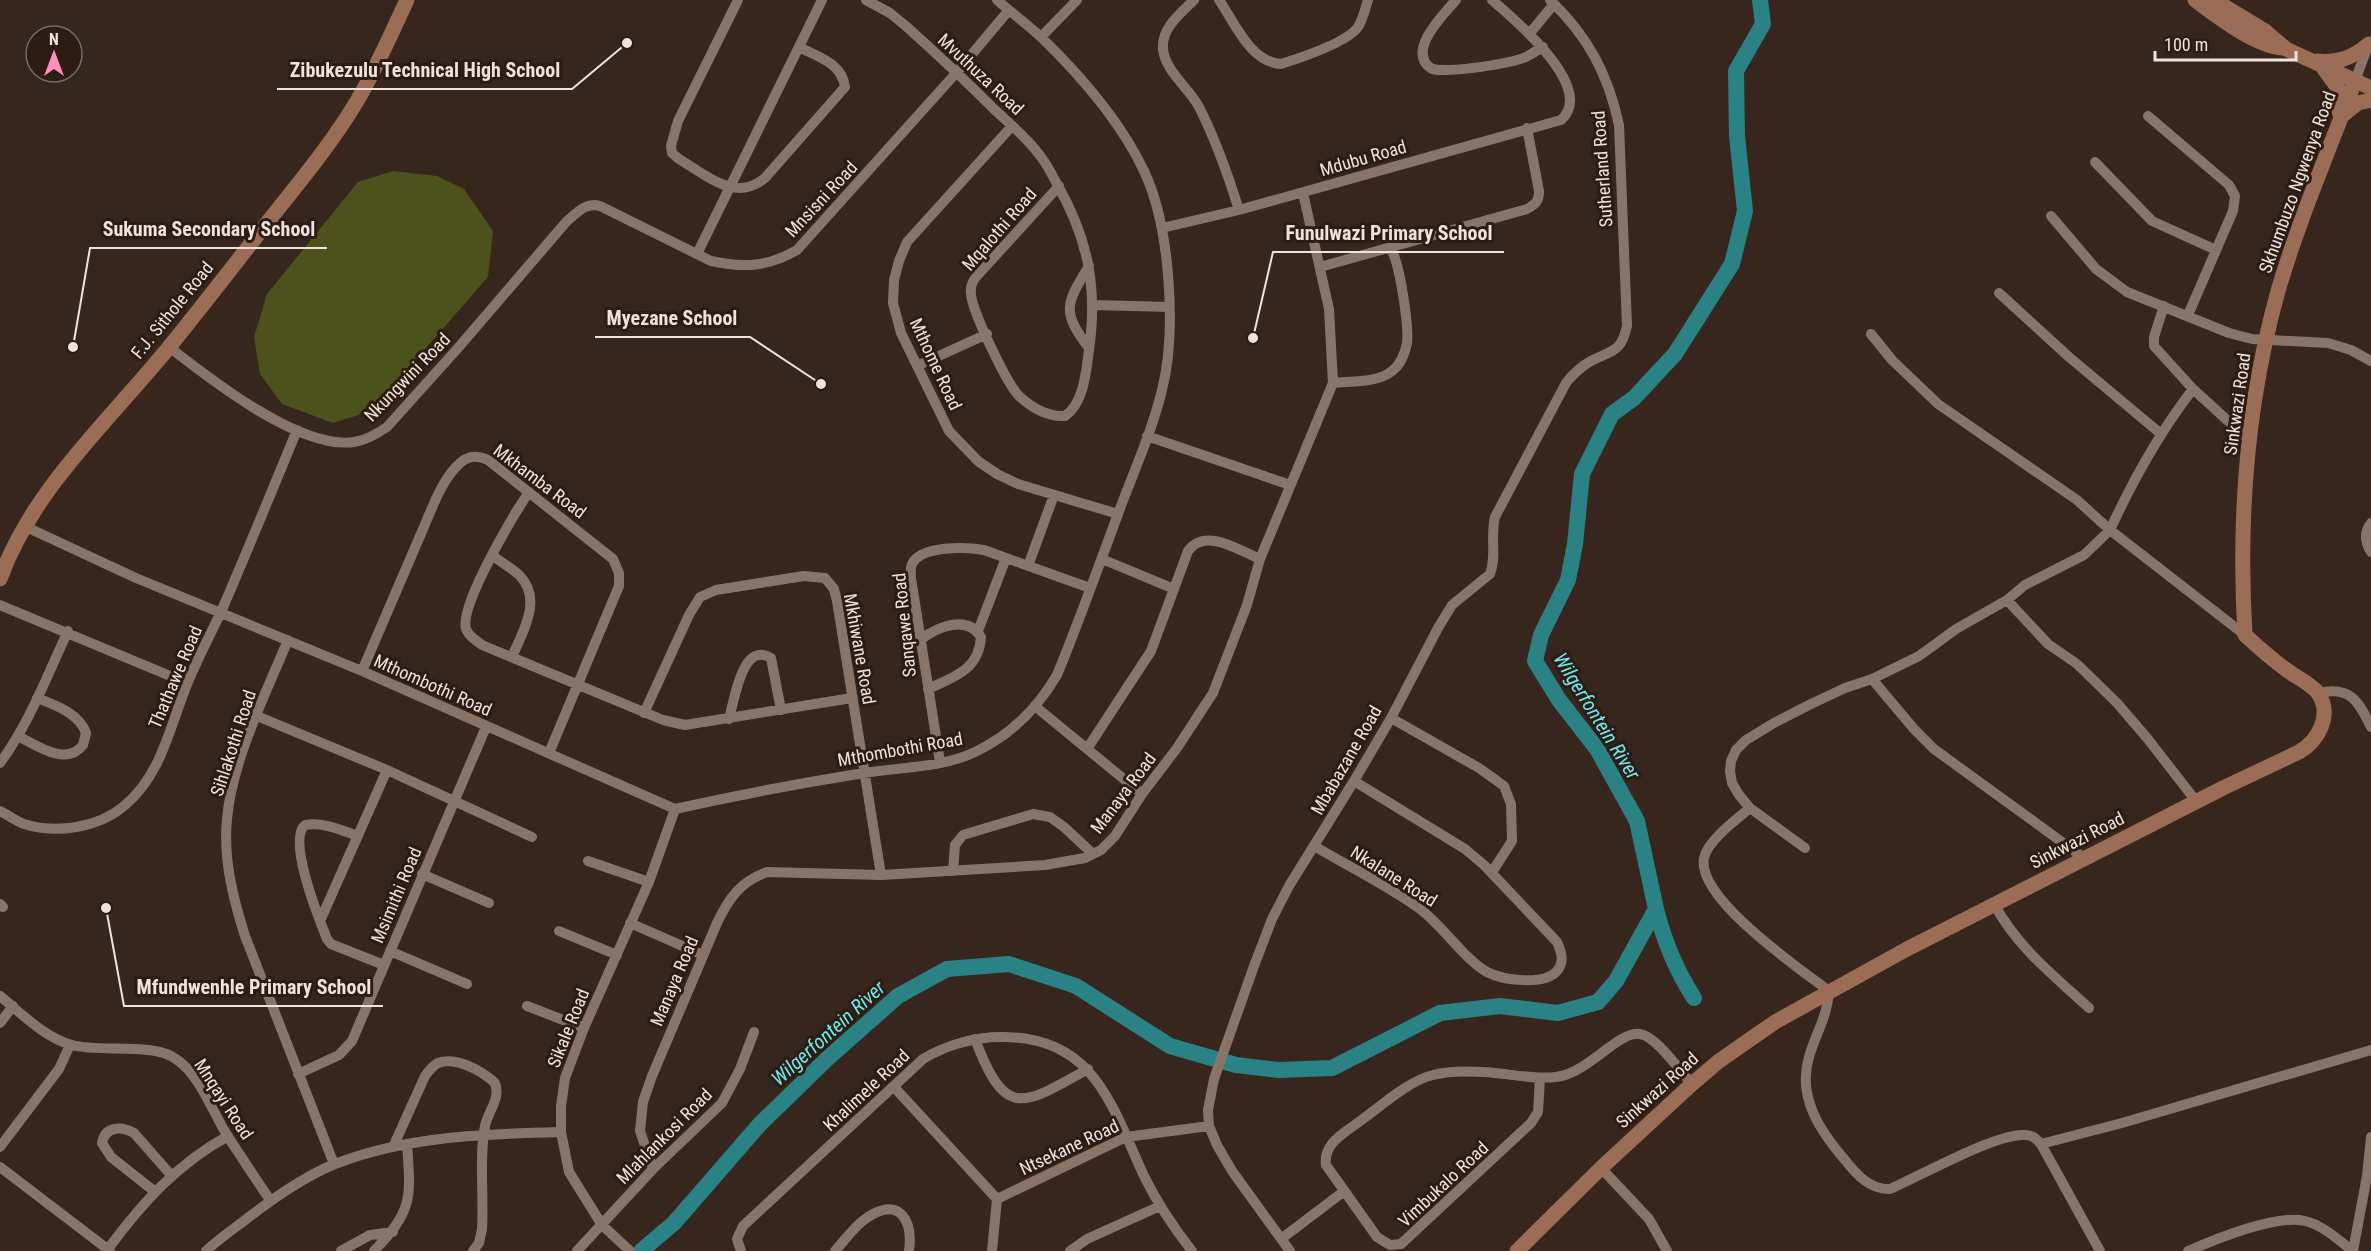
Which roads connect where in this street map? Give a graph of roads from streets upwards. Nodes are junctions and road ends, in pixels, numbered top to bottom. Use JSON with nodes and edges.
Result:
{"nodes":[{"id":1,"x":407,"y":0,"type":"edge"},
{"id":2,"x":738,"y":0,"type":"edge"},
{"id":3,"x":822,"y":0,"type":"edge"},
{"id":4,"x":866,"y":0,"type":"edge"},
{"id":5,"x":997,"y":0,"type":"edge"},
{"id":6,"x":1077,"y":0,"type":"edge"},
{"id":7,"x":1194,"y":0,"type":"edge"},
{"id":8,"x":1219,"y":0,"type":"edge"},
{"id":9,"x":1368,"y":0,"type":"edge"},
{"id":10,"x":1456,"y":0,"type":"edge"},
{"id":11,"x":1492,"y":0,"type":"edge"},
{"id":12,"x":2194,"y":0,"type":"edge"},
{"id":13,"x":2214,"y":0,"type":"edge"},
{"id":14,"x":1552,"y":2,"type":"edge"},
{"id":15,"x":1009,"y":10,"type":"junction"},
{"id":16,"x":1530,"y":33,"type":"junction"},
{"id":17,"x":1041,"y":37,"type":"junction"},
{"id":18,"x":2370,"y":42,"type":"edge"},
{"id":19,"x":799,"y":47,"type":"junction"},
{"id":20,"x":1543,"y":47,"type":"junction"},
{"id":21,"x":2286,"y":48,"type":"junction"},
{"id":22,"x":2315,"y":63,"type":"junction"},
{"id":23,"x":957,"y":72,"type":"junction"},
{"id":24,"x":2355,"y":81,"type":"junction"},
{"id":25,"x":2371,"y":88,"type":"edge"},
{"id":26,"x":2371,"y":100,"type":"edge"},
{"id":27,"x":2148,"y":116,"type":"dead end"},
{"id":28,"x":2340,"y":119,"type":"junction"},
{"id":29,"x":1012,"y":126,"type":"junction"},
{"id":30,"x":1527,"y":128,"type":"junction"},
{"id":31,"x":2095,"y":162,"type":"dead end"},
{"id":32,"x":1059,"y":186,"type":"junction"},
{"id":33,"x":729,"y":188,"type":"junction"},
{"id":34,"x":1303,"y":193,"type":"junction"},
{"id":35,"x":600,"y":206,"type":"joint"},
{"id":36,"x":1239,"y":210,"type":"junction"},
{"id":37,"x":2050,"y":216,"type":"dead end"},
{"id":38,"x":1161,"y":228,"type":"junction"},
{"id":39,"x":1391,"y":249,"type":"junction"},
{"id":40,"x":2216,"y":250,"type":"junction"},
{"id":41,"x":697,"y":254,"type":"junction"},
{"id":42,"x":1089,"y":266,"type":"junction"},
{"id":43,"x":1320,"y":267,"type":"junction"},
{"id":44,"x":1999,"y":293,"type":"dead end"},
{"id":45,"x":1094,"y":305,"type":"junction"},
{"id":46,"x":2164,"y":306,"type":"junction"},
{"id":47,"x":1169,"y":307,"type":"junction"},
{"id":48,"x":2188,"y":315,"type":"junction"},
{"id":49,"x":1628,"y":320,"type":"joint"},
{"id":50,"x":987,"y":334,"type":"junction"},
{"id":51,"x":1871,"y":334,"type":"dead end"},
{"id":52,"x":2267,"y":340,"type":"junction"},
{"id":53,"x":169,"y":347,"type":"junction"},
{"id":54,"x":1089,"y":348,"type":"junction"},
{"id":55,"x":2371,"y":361,"type":"edge"},
{"id":56,"x":917,"y":366,"type":"junction"},
{"id":57,"x":1334,"y":383,"type":"junction"},
{"id":58,"x":2193,"y":389,"type":"junction"},
{"id":59,"x":297,"y":430,"type":"junction"},
{"id":60,"x":2161,"y":434,"type":"junction"},
{"id":61,"x":1147,"y":436,"type":"junction"},
{"id":62,"x":2250,"y":441,"type":"junction"},
{"id":63,"x":1290,"y":485,"type":"junction"},
{"id":64,"x":529,"y":492,"type":"junction"},
{"id":65,"x":1054,"y":495,"type":"junction"},
{"id":66,"x":1118,"y":514,"type":"junction"},
{"id":67,"x":2371,"y":523,"type":"edge"},
{"id":68,"x":24,"y":526,"type":"junction"},
{"id":69,"x":2110,"y":530,"type":"junction"},
{"id":70,"x":2371,"y":552,"type":"edge"},
{"id":71,"x":493,"y":556,"type":"junction"},
{"id":72,"x":1006,"y":558,"type":"junction"},
{"id":73,"x":1102,"y":559,"type":"junction"},
{"id":74,"x":1260,"y":559,"type":"junction"},
{"id":75,"x":1028,"y":566,"type":"junction"},
{"id":76,"x":0,"y":579,"type":"edge"},
{"id":77,"x":1090,"y":588,"type":"junction"},
{"id":78,"x":1174,"y":589,"type":"junction"},
{"id":79,"x":2007,"y":600,"type":"junction"},
{"id":80,"x":0,"y":605,"type":"edge"},
{"id":81,"x":220,"y":613,"type":"junction"},
{"id":82,"x":68,"y":631,"type":"junction"},
{"id":83,"x":978,"y":631,"type":"junction"},
{"id":84,"x":2245,"y":635,"type":"junction"},
{"id":85,"x":288,"y":640,"type":"junction"},
{"id":86,"x":920,"y":640,"type":"junction"},
{"id":87,"x":512,"y":657,"type":"junction"},
{"id":88,"x":362,"y":671,"type":"junction"},
{"id":89,"x":1872,"y":680,"type":"junction"},
{"id":90,"x":187,"y":683,"type":"junction"},
{"id":91,"x":577,"y":683,"type":"junction"},
{"id":92,"x":928,"y":689,"type":"junction"},
{"id":93,"x":2318,"y":693,"type":"junction"},
{"id":94,"x":37,"y":698,"type":"junction"},
{"id":95,"x":852,"y":698,"type":"junction"},
{"id":96,"x":1036,"y":707,"type":"junction"},
{"id":97,"x":781,"y":710,"type":"junction"},
{"id":98,"x":644,"y":712,"type":"junction"},
{"id":99,"x":257,"y":716,"type":"junction"},
{"id":100,"x":1391,"y":718,"type":"junction"},
{"id":101,"x":729,"y":719,"type":"junction"},
{"id":102,"x":486,"y":727,"type":"junction"},
{"id":103,"x":2371,"y":727,"type":"edge"},
{"id":104,"x":18,"y":736,"type":"junction"},
{"id":105,"x":1087,"y":749,"type":"junction"},
{"id":106,"x":549,"y":753,"type":"junction"},
{"id":107,"x":940,"y":762,"type":"junction"},
{"id":108,"x":0,"y":763,"type":"edge"},
{"id":109,"x":387,"y":770,"type":"junction"},
{"id":110,"x":866,"y":773,"type":"junction"},
{"id":111,"x":1354,"y":782,"type":"junction"},
{"id":112,"x":1142,"y":794,"type":"junction"},
{"id":113,"x":2196,"y":801,"type":"junction"},
{"id":114,"x":454,"y":802,"type":"junction"},
{"id":115,"x":1750,"y":808,"type":"junction"},
{"id":116,"x":675,"y":809,"type":"junction"},
{"id":117,"x":0,"y":811,"type":"edge"},
{"id":118,"x":358,"y":836,"type":"junction"},
{"id":119,"x":532,"y":837,"type":"dead end"},
{"id":120,"x":1314,"y":846,"type":"junction"},
{"id":121,"x":1805,"y":848,"type":"dead end"},
{"id":122,"x":1093,"y":854,"type":"junction"},
{"id":123,"x":2084,"y":858,"type":"junction"},
{"id":124,"x":588,"y":861,"type":"dead end"},
{"id":125,"x":953,"y":871,"type":"junction"},
{"id":126,"x":1492,"y":872,"type":"junction"},
{"id":127,"x":422,"y":874,"type":"junction"},
{"id":128,"x":880,"y":875,"type":"junction"},
{"id":129,"x":649,"y":882,"type":"junction"},
{"id":130,"x":489,"y":903,"type":"dead end"},
{"id":131,"x":1994,"y":904,"type":"junction"},
{"id":132,"x":320,"y":921,"type":"junction"},
{"id":133,"x":630,"y":923,"type":"junction"},
{"id":134,"x":559,"y":931,"type":"dead end"},
{"id":135,"x":390,"y":951,"type":"junction"},
{"id":136,"x":617,"y":955,"type":"junction"},
{"id":137,"x":703,"y":955,"type":"junction"},
{"id":138,"x":384,"y":965,"type":"junction"},
{"id":139,"x":467,"y":984,"type":"dead end"},
{"id":140,"x":1829,"y":991,"type":"junction"},
{"id":141,"x":0,"y":996,"type":"edge"},
{"id":142,"x":13,"y":1006,"type":"junction"},
{"id":143,"x":527,"y":1006,"type":"dead end"},
{"id":144,"x":2089,"y":1008,"type":"dead end"},
{"id":145,"x":0,"y":1023,"type":"edge"},
{"id":146,"x":584,"y":1028,"type":"junction"},
{"id":147,"x":754,"y":1032,"type":"dead end"},
{"id":148,"x":975,"y":1039,"type":"junction"},
{"id":149,"x":70,"y":1045,"type":"junction"},
{"id":150,"x":2371,"y":1050,"type":"edge"},
{"id":151,"x":1088,"y":1069,"type":"junction"},
{"id":152,"x":298,"y":1074,"type":"junction"},
{"id":153,"x":1540,"y":1078,"type":"junction"},
{"id":154,"x":1692,"y":1084,"type":"junction"},
{"id":155,"x":894,"y":1087,"type":"junction"},
{"id":156,"x":1209,"y":1126,"type":"junction"},
{"id":157,"x":561,"y":1132,"type":"junction"},
{"id":158,"x":483,"y":1134,"type":"junction"},
{"id":159,"x":228,"y":1136,"type":"junction"},
{"id":160,"x":1126,"y":1137,"type":"junction"},
{"id":161,"x":2371,"y":1137,"type":"edge"},
{"id":162,"x":406,"y":1144,"type":"junction"},
{"id":163,"x":2041,"y":1144,"type":"junction"},
{"id":164,"x":0,"y":1147,"type":"edge"},
{"id":165,"x":393,"y":1147,"type":"junction"},
{"id":166,"x":334,"y":1164,"type":"junction"},
{"id":167,"x":0,"y":1167,"type":"edge"},
{"id":168,"x":1601,"y":1168,"type":"junction"},
{"id":169,"x":653,"y":1169,"type":"junction"},
{"id":170,"x":171,"y":1175,"type":"junction"},
{"id":171,"x":154,"y":1191,"type":"junction"},
{"id":172,"x":1343,"y":1192,"type":"junction"},
{"id":173,"x":997,"y":1199,"type":"junction"},
{"id":174,"x":270,"y":1200,"type":"junction"},
{"id":175,"x":1160,"y":1206,"type":"junction"},
{"id":176,"x":602,"y":1225,"type":"junction"},
{"id":177,"x":393,"y":1232,"type":"junction"},
{"id":178,"x":1281,"y":1239,"type":"junction"},
{"id":179,"x":1665,"y":1247,"type":"edge"},
{"id":180,"x":628,"y":1249,"type":"edge"},
{"id":181,"x":109,"y":1250,"type":"edge"},
{"id":182,"x":206,"y":1251,"type":"edge"},
{"id":183,"x":341,"y":1251,"type":"edge"},
{"id":184,"x":374,"y":1251,"type":"edge"},
{"id":185,"x":473,"y":1251,"type":"edge"},
{"id":186,"x":576,"y":1251,"type":"edge"},
{"id":187,"x":741,"y":1251,"type":"edge"},
{"id":188,"x":835,"y":1251,"type":"edge"},
{"id":189,"x":909,"y":1251,"type":"edge"},
{"id":190,"x":992,"y":1251,"type":"edge"},
{"id":191,"x":1070,"y":1251,"type":"edge"},
{"id":192,"x":1192,"y":1251,"type":"edge"},
{"id":193,"x":1290,"y":1251,"type":"edge"},
{"id":194,"x":1517,"y":1251,"type":"edge"},
{"id":195,"x":1654,"y":1251,"type":"edge"},
{"id":196,"x":2100,"y":1251,"type":"edge"},
{"id":197,"x":2188,"y":1251,"type":"edge"},
{"id":198,"x":2353,"y":1251,"type":"edge"}],
"edges":[{"from":1,"to":53,"type":"street","name":"F.J. Sithole Road"},
{"from":2,"to":33,"type":"street"},
{"from":3,"to":19,"type":"street"},
{"from":4,"to":23,"type":"street","name":"Mvuthuza Road"},
{"from":5,"to":15,"type":"street","name":"Mthombothi Road"},
{"from":6,"to":17,"type":"street"},
{"from":7,"to":36,"type":"street"},
{"from":8,"to":9,"type":"street"},
{"from":10,"to":20,"type":"street"},
{"from":11,"to":16,"type":"street"},
{"from":12,"to":21,"type":"street"},
{"from":13,"to":21,"type":"street"},
{"from":14,"to":16,"type":"street"},
{"from":14,"to":49,"type":"street","name":"Sutherland Road"},
{"from":15,"to":17,"type":"street","name":"Mthombothi Road"},
{"from":15,"to":23,"type":"street","name":"Mnsisni Road"},
{"from":16,"to":20,"type":"street"},
{"from":17,"to":38,"type":"street","name":"Mthombothi Road"},
{"from":18,"to":22,"type":"street"},
{"from":18,"to":24,"type":"street","name":"Skhumbuzo Ngwenya Road"},
{"from":19,"to":33,"type":"street"},
{"from":19,"to":33,"type":"street"},
{"from":20,"to":30,"type":"street","name":"Mdubu Road"},
{"from":21,"to":22,"type":"street"},
{"from":22,"to":24,"type":"street"},
{"from":22,"to":28,"type":"street"},
{"from":23,"to":29,"type":"street","name":"Mvuthuza Road"},
{"from":23,"to":41,"type":"street","name":"Mnsisni Road"},
{"from":24,"to":25,"type":"street"},
{"from":24,"to":28,"type":"street","name":"Skhumbuzo Ngwenya Road"},
{"from":26,"to":28,"type":"street"},
{"from":27,"to":40,"type":"street"},
{"from":28,"to":52,"type":"street","name":"Skhumbuzo Ngwenya Road"},
{"from":29,"to":32,"type":"street","name":"Mvuthuza Road"},
{"from":29,"to":56,"type":"street","name":"Mthome Road"},
{"from":30,"to":34,"type":"street","name":"Mdubu Road"},
{"from":30,"to":39,"type":"street"},
{"from":31,"to":40,"type":"street"},
{"from":32,"to":42,"type":"street","name":"Mqalothi Road"},
{"from":32,"to":50,"type":"street","name":"Mqalothi Road"},
{"from":33,"to":41,"type":"street"},
{"from":34,"to":36,"type":"street","name":"Mdubu Road"},
{"from":34,"to":43,"type":"street","name":"Manaya Road"},
{"from":35,"to":41,"type":"street","name":"Mnsisni Road"},
{"from":35,"to":59,"type":"street","name":"Nkungwini Road"},
{"from":36,"to":38,"type":"street","name":"Mdubu Road"},
{"from":37,"to":46,"type":"street"},
{"from":38,"to":47,"type":"street","name":"Mthombothi Road"},
{"from":39,"to":43,"type":"street"},
{"from":39,"to":57,"type":"street"},
{"from":40,"to":48,"type":"street"},
{"from":42,"to":45,"type":"street","name":"Mqalothi Road"},
{"from":42,"to":54,"type":"street"},
{"from":43,"to":57,"type":"street","name":"Manaya Road"},
{"from":44,"to":60,"type":"street"},
{"from":45,"to":47,"type":"street"},
{"from":45,"to":54,"type":"street","name":"Mqalothi Road"},
{"from":46,"to":48,"type":"street"},
{"from":46,"to":58,"type":"street"},
{"from":47,"to":61,"type":"street","name":"Mthombothi Road"},
{"from":48,"to":52,"type":"street"},
{"from":49,"to":100,"type":"street","name":"Mbabazane Road"},
{"from":50,"to":54,"type":"street","name":"Mqalothi Road"},
{"from":50,"to":56,"type":"street"},
{"from":51,"to":69,"type":"street"},
{"from":52,"to":55,"type":"street"},
{"from":52,"to":62,"type":"street","name":"Sinkwazi Road"},
{"from":53,"to":59,"type":"street","name":"Nkungwini Road"},
{"from":53,"to":68,"type":"street","name":"F.J. Sithole Road"},
{"from":56,"to":65,"type":"street","name":"Mthome Road"},
{"from":57,"to":63,"type":"street","name":"Manaya Road"},
{"from":58,"to":60,"type":"street"},
{"from":58,"to":62,"type":"street"},
{"from":59,"to":81,"type":"street","name":"Thathawe Road"},
{"from":60,"to":69,"type":"street"},
{"from":61,"to":63,"type":"street"},
{"from":61,"to":66,"type":"street","name":"Mthombothi Road"},
{"from":62,"to":84,"type":"street","name":"Sinkwazi Road"},
{"from":63,"to":74,"type":"street","name":"Manaya Road"},
{"from":64,"to":71,"type":"street"},
{"from":64,"to":88,"type":"street","name":"Mkhamba Road"},
{"from":64,"to":91,"type":"street","name":"Mkhamba Road"},
{"from":65,"to":66,"type":"street","name":"Mthome Road"},
{"from":65,"to":75,"type":"street"},
{"from":66,"to":73,"type":"street","name":"Mthombothi Road"},
{"from":67,"to":70,"type":"street"},
{"from":68,"to":76,"type":"street","name":"F.J. Sithole Road"},
{"from":68,"to":81,"type":"street","name":"Mthombothi Road"},
{"from":69,"to":79,"type":"street"},
{"from":69,"to":84,"type":"street"},
{"from":71,"to":87,"type":"street"},
{"from":71,"to":87,"type":"street"},
{"from":72,"to":75,"type":"street","name":"Sanqawe Road"},
{"from":72,"to":83,"type":"street"},
{"from":72,"to":86,"type":"street","name":"Sanqawe Road"},
{"from":73,"to":77,"type":"street","name":"Mthombothi Road"},
{"from":73,"to":78,"type":"street"},
{"from":74,"to":78,"type":"street"},
{"from":74,"to":112,"type":"street","name":"Manaya Road"},
{"from":75,"to":77,"type":"street","name":"Sanqawe Road"},
{"from":77,"to":96,"type":"street","name":"Mthombothi Road"},
{"from":78,"to":105,"type":"street"},
{"from":79,"to":89,"type":"street"},
{"from":79,"to":113,"type":"street"},
{"from":80,"to":82,"type":"street"},
{"from":81,"to":85,"type":"street","name":"Mthombothi Road"},
{"from":81,"to":90,"type":"street","name":"Thathawe Road"},
{"from":82,"to":90,"type":"street"},
{"from":82,"to":94,"type":"street"},
{"from":83,"to":86,"type":"street"},
{"from":83,"to":92,"type":"street"},
{"from":84,"to":93,"type":"street"},
{"from":85,"to":88,"type":"street","name":"Mthombothi Road"},
{"from":85,"to":99,"type":"street","name":"Sihlakothi Road"},
{"from":86,"to":92,"type":"street","name":"Sanqawe Road"},
{"from":87,"to":91,"type":"street"},
{"from":88,"to":102,"type":"street","name":"Mthombothi Road"},
{"from":89,"to":115,"type":"street"},
{"from":89,"to":123,"type":"street"},
{"from":90,"to":117,"type":"street","name":"Thathawe Road"},
{"from":91,"to":98,"type":"street"},
{"from":91,"to":106,"type":"street","name":"Mkhamba Road"},
{"from":92,"to":107,"type":"street","name":"Sanqawe Road"},
{"from":93,"to":103,"type":"street"},
{"from":93,"to":113,"type":"street","name":"Sinkwazi Road"},
{"from":94,"to":104,"type":"street"},
{"from":94,"to":104,"type":"street"},
{"from":95,"to":97,"type":"street"},
{"from":95,"to":98,"type":"street","name":"Mkhiwane Road"},
{"from":95,"to":110,"type":"street","name":"Mkhiwane Road"},
{"from":96,"to":105,"type":"street"},
{"from":96,"to":107,"type":"street","name":"Mthombothi Road"},
{"from":97,"to":101,"type":"street"},
{"from":97,"to":101,"type":"street"},
{"from":98,"to":101,"type":"street"},
{"from":99,"to":109,"type":"street"},
{"from":99,"to":152,"type":"street","name":"Sihlakothi Road"},
{"from":100,"to":111,"type":"street","name":"Mbabazane Road"},
{"from":100,"to":126,"type":"street"},
{"from":102,"to":106,"type":"street","name":"Mthombothi Road"},
{"from":102,"to":114,"type":"street","name":"Msimithi Road"},
{"from":104,"to":108,"type":"street"},
{"from":105,"to":112,"type":"street"},
{"from":106,"to":116,"type":"street","name":"Mthombothi Road"},
{"from":107,"to":110,"type":"street","name":"Mthombothi Road"},
{"from":109,"to":114,"type":"street"},
{"from":109,"to":118,"type":"street"},
{"from":110,"to":116,"type":"street","name":"Mthombothi Road"},
{"from":110,"to":128,"type":"street","name":"Mkhiwane Road"},
{"from":111,"to":120,"type":"street","name":"Mbabazane Road"},
{"from":111,"to":126,"type":"street"},
{"from":112,"to":122,"type":"street","name":"Manaya Road"},
{"from":113,"to":123,"type":"street","name":"Sinkwazi Road"},
{"from":114,"to":119,"type":"street"},
{"from":114,"to":127,"type":"street","name":"Msimithi Road"},
{"from":115,"to":121,"type":"street"},
{"from":115,"to":140,"type":"street"},
{"from":116,"to":129,"type":"street","name":"Sikale Road"},
{"from":118,"to":132,"type":"street"},
{"from":118,"to":132,"type":"street"},
{"from":120,"to":126,"type":"street","name":"Nkalane Road"},
{"from":120,"to":156,"type":"street","name":"Mbabazane Road"},
{"from":122,"to":125,"type":"street","name":"Manaya Road"},
{"from":122,"to":125,"type":"street"},
{"from":123,"to":131,"type":"street","name":"Sinkwazi Road"},
{"from":124,"to":129,"type":"street"},
{"from":125,"to":128,"type":"street","name":"Manaya Road"},
{"from":127,"to":130,"type":"street"},
{"from":127,"to":135,"type":"street","name":"Msimithi Road"},
{"from":128,"to":137,"type":"street","name":"Manaya Road"},
{"from":129,"to":133,"type":"street","name":"Sikale Road"},
{"from":131,"to":140,"type":"street","name":"Sinkwazi Road"},
{"from":131,"to":144,"type":"street"},
{"from":132,"to":138,"type":"street"},
{"from":133,"to":136,"type":"street","name":"Sikale Road"},
{"from":133,"to":137,"type":"street"},
{"from":134,"to":136,"type":"street"},
{"from":135,"to":138,"type":"street","name":"Msimithi Road"},
{"from":135,"to":139,"type":"street"},
{"from":136,"to":146,"type":"street","name":"Sikale Road"},
{"from":137,"to":169,"type":"street","name":"Manaya Road"},
{"from":138,"to":152,"type":"street","name":"Msimithi Road"},
{"from":140,"to":154,"type":"street","name":"Sinkwazi Road"},
{"from":140,"to":163,"type":"street"},
{"from":141,"to":142,"type":"street","name":"Mnqayi Road"},
{"from":142,"to":145,"type":"street"},
{"from":142,"to":149,"type":"street","name":"Mnqayi Road"},
{"from":143,"to":146,"type":"street"},
{"from":146,"to":157,"type":"street","name":"Sikale Road"},
{"from":147,"to":169,"type":"street","name":"Mlahlankosi Road"},
{"from":148,"to":151,"type":"street","name":"Khalimele Road"},
{"from":148,"to":151,"type":"street"},
{"from":148,"to":155,"type":"street","name":"Khalimele Road"},
{"from":149,"to":159,"type":"street","name":"Mnqayi Road"},
{"from":149,"to":164,"type":"street"},
{"from":150,"to":163,"type":"street"},
{"from":151,"to":160,"type":"street","name":"Khalimele Road"},
{"from":152,"to":166,"type":"street","name":"Sihlakothi Road"},
{"from":153,"to":154,"type":"street","name":"Vimbukalo Road"},
{"from":153,"to":172,"type":"street","name":"Vimbukalo Road"},
{"from":153,"to":172,"type":"street","name":"Vimbukalo Road"},
{"from":154,"to":168,"type":"street","name":"Sinkwazi Road"},
{"from":155,"to":173,"type":"street"},
{"from":155,"to":187,"type":"street","name":"Khalimele Road"},
{"from":156,"to":160,"type":"street","name":"Ntsekane Road"},
{"from":156,"to":178,"type":"street"},
{"from":157,"to":158,"type":"street"},
{"from":157,"to":176,"type":"street","name":"Sikale Road"},
{"from":158,"to":162,"type":"street"},
{"from":158,"to":165,"type":"street"},
{"from":158,"to":185,"type":"street"},
{"from":159,"to":170,"type":"street"},
{"from":159,"to":174,"type":"street","name":"Mnqayi Road"},
{"from":160,"to":173,"type":"street","name":"Ntsekane Road"},
{"from":160,"to":175,"type":"street","name":"Khalimele Road"},
{"from":161,"to":198,"type":"street"},
{"from":162,"to":165,"type":"street"},
{"from":162,"to":177,"type":"street"},
{"from":163,"to":196,"type":"street"},
{"from":165,"to":166,"type":"street"},
{"from":166,"to":174,"type":"street"},
{"from":167,"to":181,"type":"street"},
{"from":168,"to":179,"type":"street"},
{"from":168,"to":194,"type":"street","name":"Sinkwazi Road"},
{"from":169,"to":176,"type":"street","name":"Mlahlankosi Road"},
{"from":170,"to":171,"type":"street"},
{"from":170,"to":171,"type":"street"},
{"from":171,"to":181,"type":"street"},
{"from":172,"to":178,"type":"street"},
{"from":173,"to":190,"type":"street"},
{"from":174,"to":182,"type":"street"},
{"from":175,"to":191,"type":"street"},
{"from":175,"to":192,"type":"street","name":"Khalimele Road"},
{"from":176,"to":180,"type":"street","name":"Sikale Road"},
{"from":176,"to":186,"type":"street","name":"Mlahlankosi Road"},
{"from":177,"to":183,"type":"street"},
{"from":177,"to":184,"type":"street"},
{"from":178,"to":193,"type":"street"},
{"from":179,"to":195,"type":"street"},
{"from":188,"to":189,"type":"street"},
{"from":197,"to":198,"type":"street"}]}
